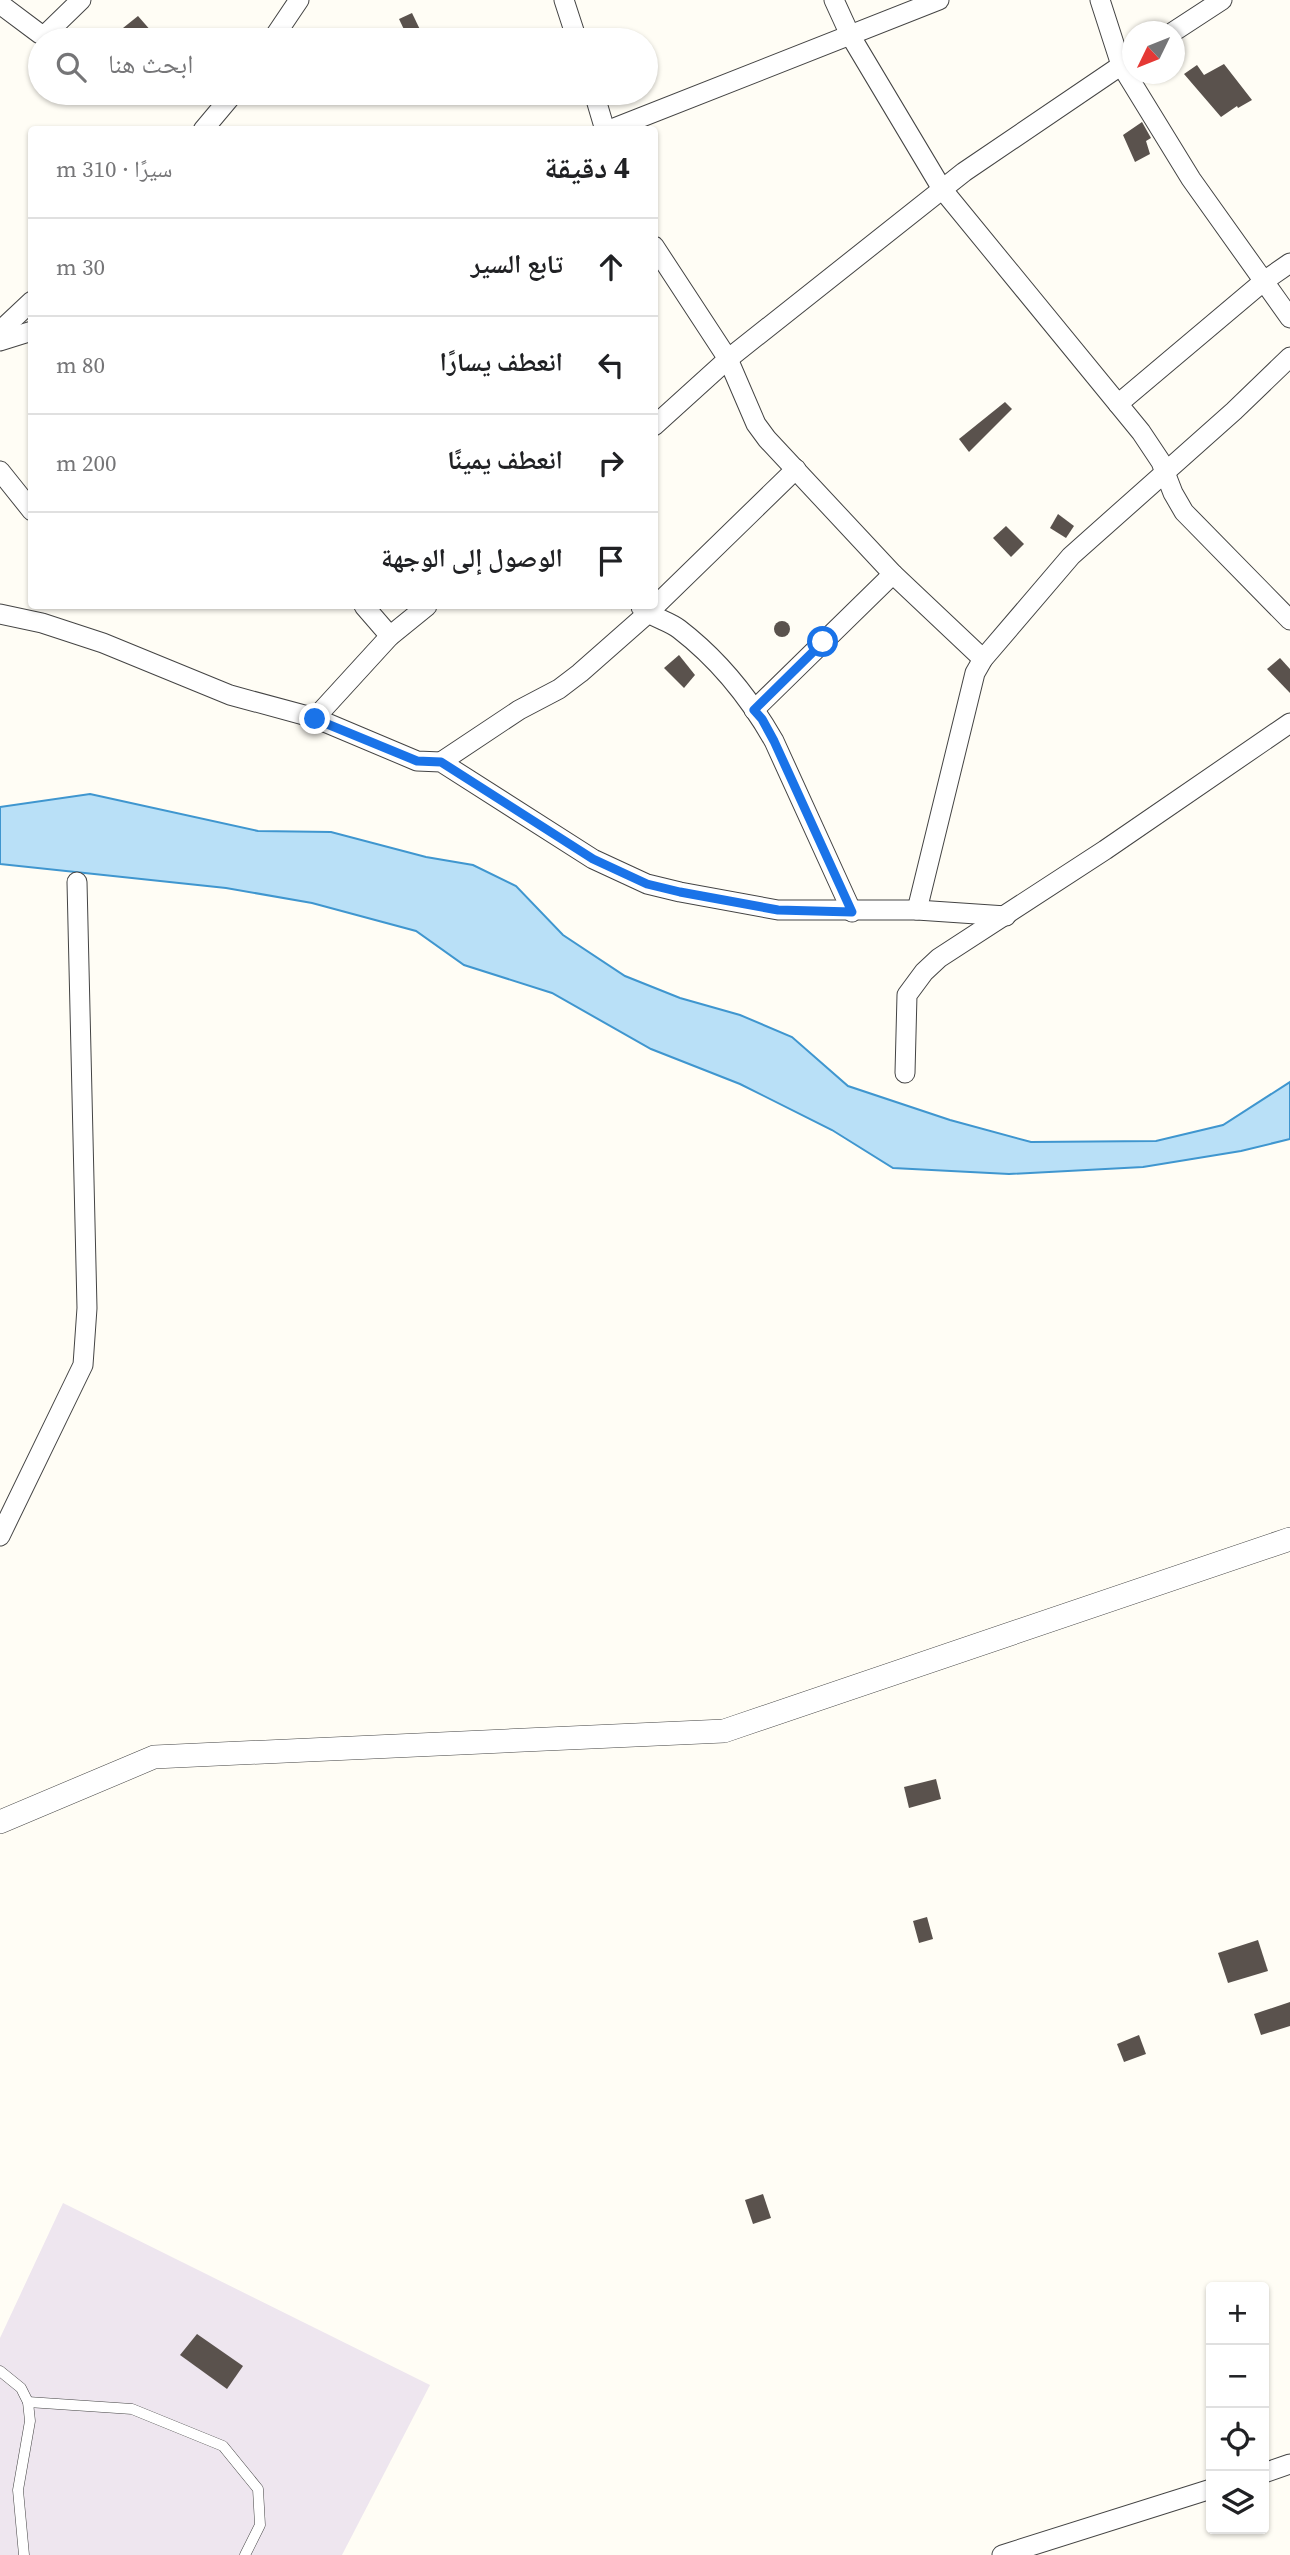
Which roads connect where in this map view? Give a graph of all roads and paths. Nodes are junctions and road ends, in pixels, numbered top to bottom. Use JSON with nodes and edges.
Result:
{"nodes":[{"id":1,"x":81,"y":0,"type":"edge"},
{"id":2,"x":299,"y":0,"type":"edge"},
{"id":3,"x":564,"y":0,"type":"edge"},
{"id":4,"x":834,"y":0,"type":"edge"},
{"id":5,"x":939,"y":0,"type":"edge"},
{"id":6,"x":1100,"y":0,"type":"edge"},
{"id":7,"x":1222,"y":0,"type":"edge"},
{"id":8,"x":0,"y":4,"type":"edge"},
{"id":9,"x":1185,"y":24,"type":"edge"},
{"id":10,"x":28,"y":28,"type":"edge"},
{"id":11,"x":52,"y":28,"type":"edge"},
{"id":12,"x":280,"y":28,"type":"edge"},
{"id":13,"x":573,"y":28,"type":"edge"},
{"id":14,"x":850,"y":35,"type":"junction"},
{"id":15,"x":1122,"y":50,"type":"edge"},
{"id":16,"x":1122,"y":64,"type":"edge"},
{"id":17,"x":1139,"y":84,"type":"edge"},
{"id":18,"x":224,"y":105,"type":"edge"},
{"id":19,"x":598,"y":105,"type":"edge"},
{"id":20,"x":206,"y":126,"type":"edge"},
{"id":21,"x":606,"y":126,"type":"edge"},
{"id":22,"x":617,"y":126,"type":"edge"},
{"id":23,"x":942,"y":190,"type":"junction"},
{"id":24,"x":658,"y":252,"type":"edge"},
{"id":25,"x":1290,"y":263,"type":"edge"},
{"id":26,"x":1264,"y":281,"type":"junction"},
{"id":27,"x":28,"y":305,"type":"edge"},
{"id":28,"x":1290,"y":318,"type":"edge"},
{"id":29,"x":0,"y":331,"type":"edge"},
{"id":30,"x":28,"y":332,"type":"edge"},
{"id":31,"x":0,"y":341,"type":"edge"},
{"id":32,"x":1290,"y":358,"type":"edge"},
{"id":33,"x":728,"y":359,"type":"junction"},
{"id":34,"x":1118,"y":404,"type":"junction"},
{"id":35,"x":658,"y":422,"type":"edge"},
{"id":36,"x":796,"y":469,"type":"junction"},
{"id":37,"x":0,"y":471,"type":"edge"},
{"id":38,"x":1165,"y":473,"type":"junction"},
{"id":39,"x":28,"y":506,"type":"edge"},
{"id":40,"x":893,"y":573,"type":"junction"},
{"id":41,"x":658,"y":596,"type":"edge"},
{"id":42,"x":367,"y":609,"type":"edge"},
{"id":43,"x":423,"y":609,"type":"edge"},
{"id":44,"x":643,"y":610,"type":"edge"},
{"id":45,"x":0,"y":614,"type":"edge"},
{"id":46,"x":1290,"y":620,"type":"edge"},
{"id":47,"x":390,"y":636,"type":"junction"},
{"id":48,"x":982,"y":659,"type":"junction"},
{"id":49,"x":754,"y":710,"type":"junction"},
{"id":50,"x":315,"y":719,"type":"junction"},
{"id":51,"x":1290,"y":723,"type":"edge"},
{"id":52,"x":441,"y":762,"type":"junction"},
{"id":53,"x":77,"y":882,"type":"dead end"},
{"id":54,"x":917,"y":910,"type":"junction"},
{"id":55,"x":852,"y":912,"type":"junction"},
{"id":56,"x":1006,"y":916,"type":"junction"},
{"id":57,"x":905,"y":1073,"type":"dead end"},
{"id":58,"x":0,"y":1536,"type":"edge"},
{"id":59,"x":1290,"y":1539,"type":"edge"},
{"id":60,"x":0,"y":1822,"type":"edge"},
{"id":61,"x":0,"y":2371,"type":"edge"},
{"id":62,"x":28,"y":2402,"type":"junction"},
{"id":63,"x":1290,"y":2464,"type":"edge"},
{"id":64,"x":1269,"y":2471,"type":"edge"},
{"id":65,"x":1206,"y":2491,"type":"edge"},
{"id":66,"x":24,"y":2555,"type":"edge"},
{"id":67,"x":245,"y":2555,"type":"edge"},
{"id":68,"x":1002,"y":2555,"type":"edge"}],
"edges":[{"from":1,"to":11,"type":"street"},
{"from":2,"to":12,"type":"street"},
{"from":3,"to":13,"type":"street"},
{"from":4,"to":14,"type":"street"},
{"from":5,"to":14,"type":"street"},
{"from":6,"to":15,"type":"street"},
{"from":7,"to":9,"type":"street"},
{"from":8,"to":10,"type":"street"},
{"from":14,"to":22,"type":"street"},
{"from":14,"to":23,"type":"street"},
{"from":16,"to":23,"type":"street"},
{"from":17,"to":26,"type":"street"},
{"from":18,"to":20,"type":"street"},
{"from":19,"to":21,"type":"street"},
{"from":23,"to":33,"type":"street"},
{"from":23,"to":34,"type":"street"},
{"from":24,"to":33,"type":"street"},
{"from":25,"to":26,"type":"street"},
{"from":26,"to":28,"type":"street"},
{"from":26,"to":34,"type":"street"},
{"from":27,"to":29,"type":"street"},
{"from":30,"to":31,"type":"street"},
{"from":32,"to":38,"type":"street"},
{"from":33,"to":35,"type":"street"},
{"from":33,"to":36,"type":"street"},
{"from":34,"to":38,"type":"street"},
{"from":36,"to":40,"type":"street"},
{"from":36,"to":41,"type":"street"},
{"from":37,"to":39,"type":"street"},
{"from":38,"to":46,"type":"street"},
{"from":38,"to":48,"type":"street"},
{"from":40,"to":48,"type":"street"},
{"from":40,"to":49,"type":"street"},
{"from":42,"to":47,"type":"street"},
{"from":43,"to":47,"type":"street"},
{"from":44,"to":49,"type":"street"},
{"from":44,"to":52,"type":"street"},
{"from":45,"to":50,"type":"street"},
{"from":47,"to":50,"type":"street"},
{"from":48,"to":54,"type":"street"},
{"from":49,"to":55,"type":"street"},
{"from":50,"to":52,"type":"street"},
{"from":51,"to":56,"type":"street"},
{"from":52,"to":55,"type":"street"},
{"from":53,"to":58,"type":"street"},
{"from":54,"to":55,"type":"street"},
{"from":54,"to":56,"type":"street"},
{"from":56,"to":57,"type":"street"},
{"from":59,"to":60,"type":"street"},
{"from":61,"to":62,"type":"lane"},
{"from":62,"to":66,"type":"lane"},
{"from":62,"to":67,"type":"lane"},
{"from":63,"to":64,"type":"street"},
{"from":65,"to":68,"type":"street"}]}
